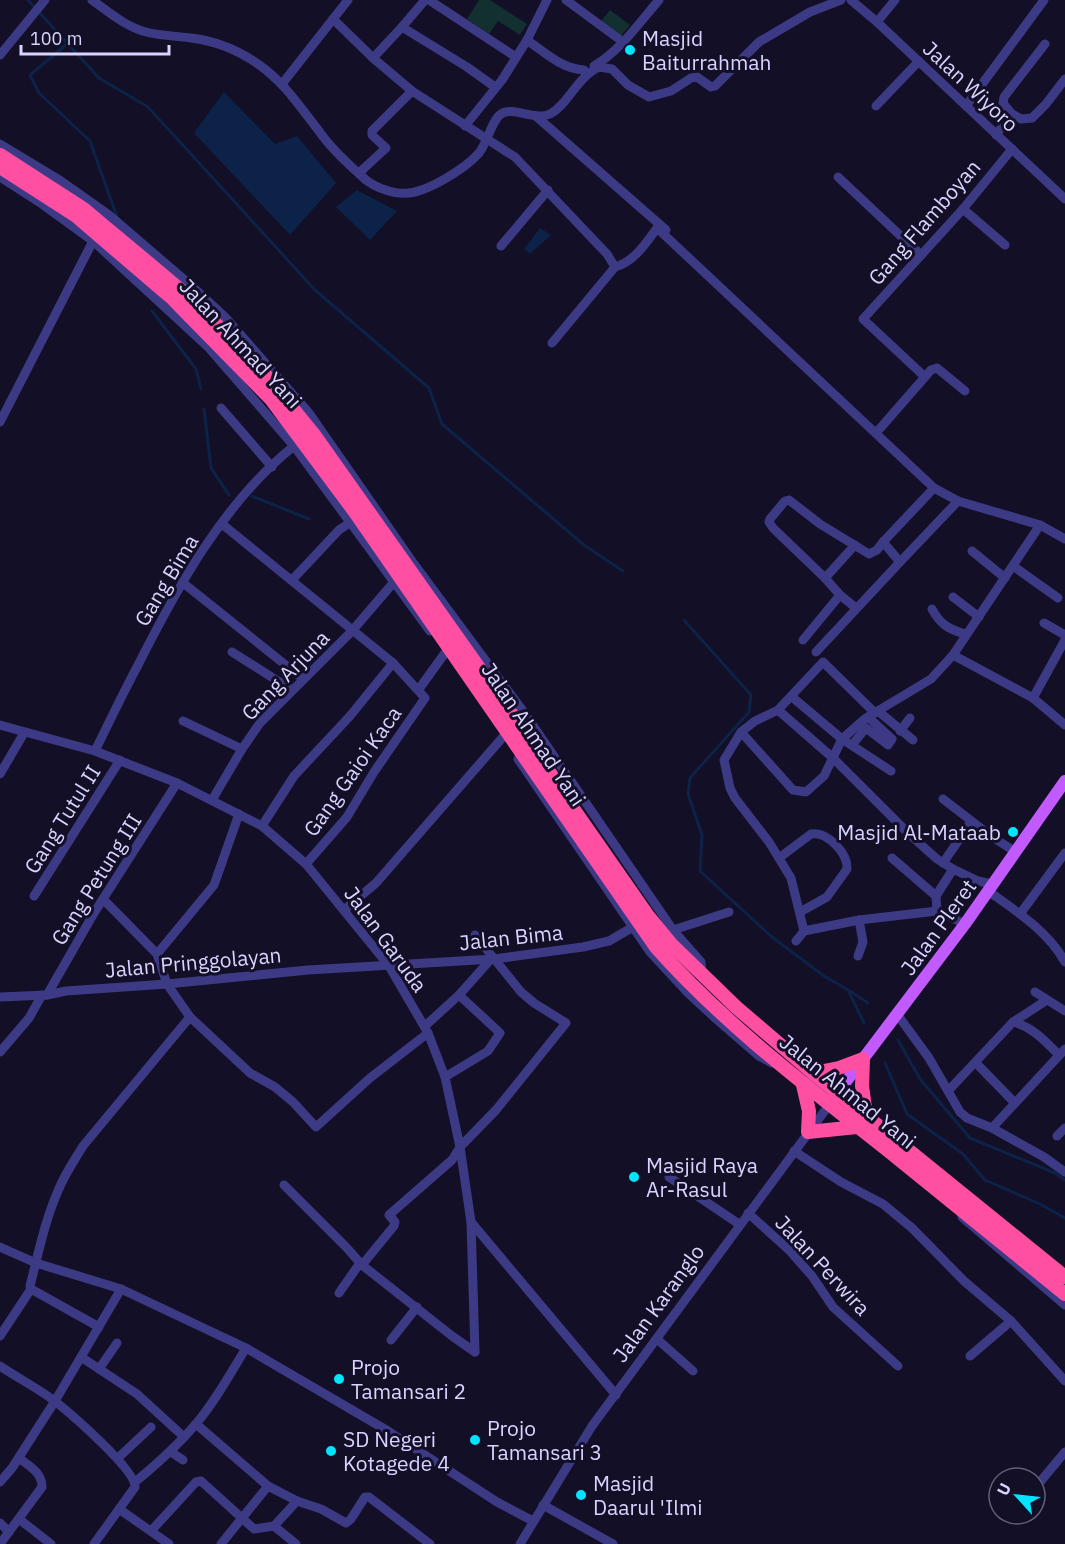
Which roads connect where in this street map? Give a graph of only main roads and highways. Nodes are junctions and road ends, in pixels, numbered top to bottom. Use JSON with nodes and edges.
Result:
{"nodes":[{"id":1,"x":0,"y":155,"type":"edge"},
{"id":2,"x":0,"y":167,"type":"edge"},
{"id":3,"x":1065,"y":781,"type":"edge"},
{"id":4,"x":567,"y":810,"type":"junction"},
{"id":5,"x":863,"y":1059,"type":"junction"},
{"id":6,"x":813,"y":1073,"type":"junction"},
{"id":7,"x":803,"y":1085,"type":"junction"},
{"id":8,"x":838,"y":1093,"type":"junction"},
{"id":9,"x":829,"y":1105,"type":"junction"},
{"id":10,"x":866,"y":1115,"type":"junction"},
{"id":11,"x":857,"y":1127,"type":"junction"},
{"id":12,"x":1021,"y":1249,"type":"junction"},
{"id":13,"x":1065,"y":1277,"type":"edge"},
{"id":14,"x":1065,"y":1294,"type":"edge"}],
"edges":[{"from":1,"to":4,"type":"highway","name":"Jalan Ahmad Yani"},
{"from":2,"to":4,"type":"highway","name":"Jalan Ahmad Yani"},
{"from":3,"to":5,"type":"main road","name":"Jalan Pleret"},
{"from":4,"to":6,"type":"highway","name":"Jalan Ahmad Yani"},
{"from":4,"to":7,"type":"highway","name":"Jalan Ahmad Yani"},
{"from":5,"to":6,"type":"highway"},
{"from":5,"to":8,"type":"main road","name":"Jalan Pleret"},
{"from":5,"to":10,"type":"highway"},
{"from":6,"to":8,"type":"highway","name":"Jalan Ahmad Yani"},
{"from":7,"to":9,"type":"highway","name":"Jalan Ahmad Yani"},
{"from":7,"to":11,"type":"highway"},
{"from":8,"to":9,"type":"main road","name":"Jalan Karanglo"},
{"from":8,"to":10,"type":"highway","name":"Jalan Ahmad Yani"},
{"from":9,"to":11,"type":"highway","name":"Jalan Ahmad Yani"},
{"from":10,"to":12,"type":"highway","name":"Jalan Ahmad Yani"},
{"from":11,"to":12,"type":"highway","name":"Jalan Ahmad Yani"},
{"from":12,"to":13,"type":"highway","name":"Jalan Ahmad Yani"},
{"from":12,"to":14,"type":"highway","name":"Jalan Ahmad Yani"}]}
